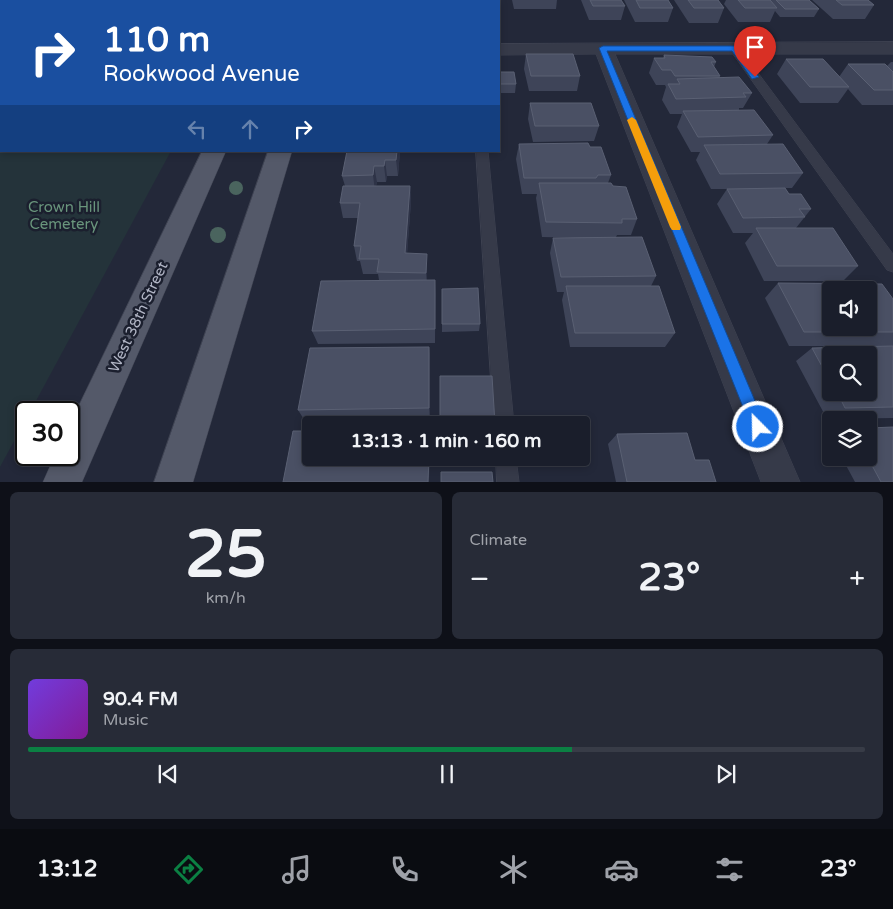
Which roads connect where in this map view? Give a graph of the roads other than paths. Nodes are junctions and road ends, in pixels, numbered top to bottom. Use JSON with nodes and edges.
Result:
{"nodes":[{"id":1,"x":603,"y":48,"type":"junction"},
{"id":2,"x":734,"y":48,"type":"junction"},
{"id":3,"x":893,"y":48,"type":"edge"},
{"id":4,"x":500,"y":49,"type":"edge"},
{"id":5,"x":214,"y":152,"type":"edge"},
{"id":6,"x":280,"y":152,"type":"edge"},
{"id":7,"x":482,"y":152,"type":"edge"},
{"id":8,"x":893,"y":266,"type":"edge"},
{"id":9,"x":503,"y":416,"type":"edge"},
{"id":10,"x":507,"y":466,"type":"edge"},
{"id":11,"x":62,"y":482,"type":"edge"},
{"id":12,"x":172,"y":482,"type":"edge"},
{"id":13,"x":508,"y":482,"type":"edge"},
{"id":14,"x":781,"y":482,"type":"edge"}],
"edges":[{"from":1,"to":2,"type":"street"},
{"from":1,"to":4,"type":"street"},
{"from":1,"to":14,"type":"street"},
{"from":2,"to":3,"type":"street"},
{"from":2,"to":8,"type":"lane"},
{"from":5,"to":11,"type":"main road","name":"West 38th Street"},
{"from":6,"to":12,"type":"main road"},
{"from":7,"to":9,"type":"lane"},
{"from":10,"to":13,"type":"lane"}]}
